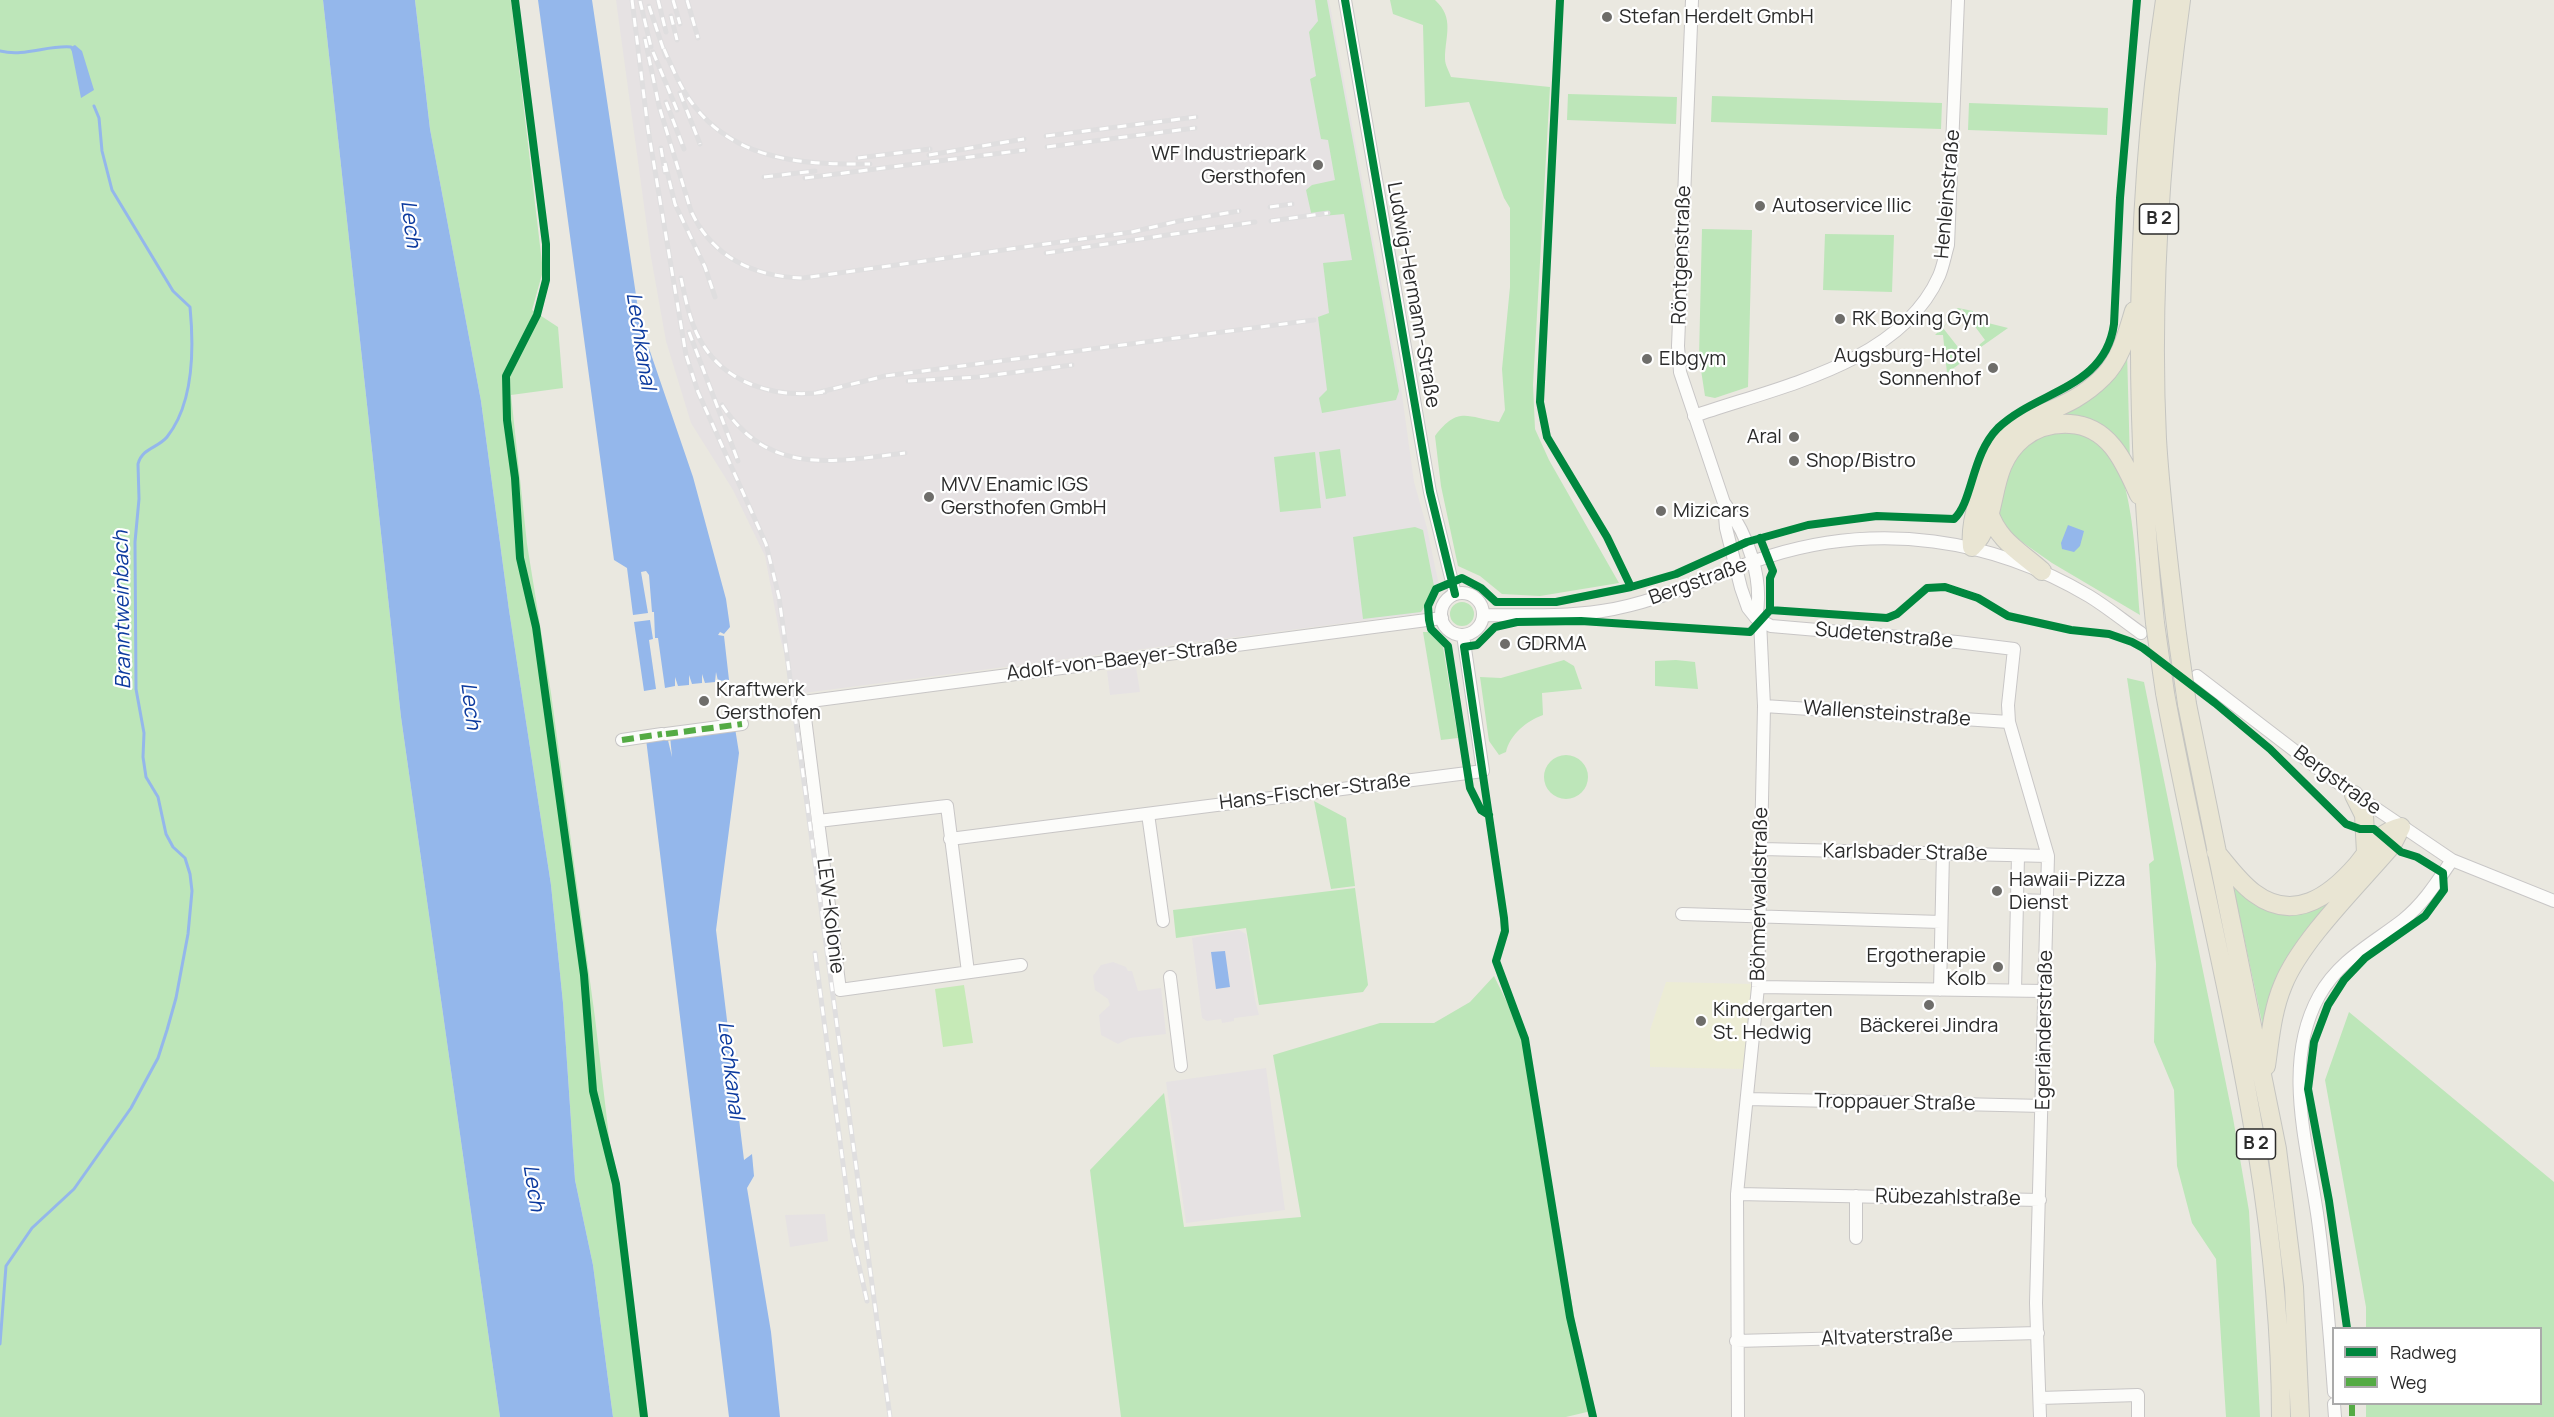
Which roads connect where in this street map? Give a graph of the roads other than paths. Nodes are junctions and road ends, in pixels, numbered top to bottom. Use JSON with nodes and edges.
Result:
{"nodes":[{"id":1,"x":1345,"y":0,"type":"edge"},
{"id":2,"x":1692,"y":0,"type":"edge"},
{"id":3,"x":1958,"y":0,"type":"edge"},
{"id":4,"x":2165,"y":0,"type":"edge"},
{"id":5,"x":2181,"y":0,"type":"edge"},
{"id":6,"x":2139,"y":298,"type":"junction"},
{"id":7,"x":1694,"y":416,"type":"junction"},
{"id":8,"x":1724,"y":503,"type":"junction"},
{"id":9,"x":2143,"y":505,"type":"junction"},
{"id":10,"x":1989,"y":512,"type":"junction"},
{"id":11,"x":1972,"y":547,"type":"junction"},
{"id":12,"x":1752,"y":562,"type":"junction"},
{"id":13,"x":1736,"y":568,"type":"junction"},
{"id":14,"x":2042,"y":571,"type":"junction"},
{"id":15,"x":1455,"y":594,"type":"junction"},
{"id":16,"x":1484,"y":615,"type":"junction"},
{"id":17,"x":1442,"y":618,"type":"junction"},
{"id":18,"x":1758,"y":620,"type":"junction"},
{"id":19,"x":2148,"y":628,"type":"junction"},
{"id":20,"x":1463,"y":635,"type":"junction"},
{"id":21,"x":2014,"y":649,"type":"joint"},
{"id":22,"x":2197,"y":676,"type":"dead end"},
{"id":23,"x":803,"y":702,"type":"joint"},
{"id":24,"x":1764,"y":706,"type":"junction"},
{"id":25,"x":2009,"y":722,"type":"junction"},
{"id":26,"x":742,"y":724,"type":"dead end"},
{"id":27,"x":622,"y":740,"type":"dead end"},
{"id":28,"x":2354,"y":795,"type":"junction"},
{"id":29,"x":1148,"y":814,"type":"junction"},
{"id":30,"x":818,"y":821,"type":"junction"},
{"id":31,"x":2401,"y":828,"type":"junction"},
{"id":32,"x":950,"y":839,"type":"junction"},
{"id":33,"x":1762,"y":849,"type":"junction"},
{"id":34,"x":2215,"y":850,"type":"junction"},
{"id":35,"x":1943,"y":852,"type":"junction"},
{"id":36,"x":2366,"y":854,"type":"junction"},
{"id":37,"x":2018,"y":856,"type":"junction"},
{"id":38,"x":2048,"y":856,"type":"junction"},
{"id":39,"x":2452,"y":860,"type":"junction"},
{"id":40,"x":2017,"y":900,"type":"junction"},
{"id":41,"x":2048,"y":901,"type":"junction"},
{"id":42,"x":2554,"y":901,"type":"edge"},
{"id":43,"x":1682,"y":914,"type":"dead end"},
{"id":44,"x":1760,"y":918,"type":"junction"},
{"id":45,"x":1163,"y":921,"type":"dead end"},
{"id":46,"x":1941,"y":922,"type":"junction"},
{"id":47,"x":1021,"y":965,"type":"dead end"},
{"id":48,"x":968,"y":972,"type":"junction"},
{"id":49,"x":1170,"y":977,"type":"dead end"},
{"id":50,"x":1758,"y":987,"type":"junction"},
{"id":51,"x":1940,"y":990,"type":"junction"},
{"id":52,"x":2015,"y":990,"type":"junction"},
{"id":53,"x":2045,"y":991,"type":"junction"},
{"id":54,"x":1181,"y":1066,"type":"dead end"},
{"id":55,"x":2264,"y":1080,"type":"junction"},
{"id":56,"x":1748,"y":1099,"type":"junction"},
{"id":57,"x":2043,"y":1106,"type":"junction"},
{"id":58,"x":1737,"y":1194,"type":"junction"},
{"id":59,"x":1856,"y":1196,"type":"junction"},
{"id":60,"x":2040,"y":1200,"type":"junction"},
{"id":61,"x":1856,"y":1238,"type":"dead end"},
{"id":62,"x":2038,"y":1333,"type":"junction"},
{"id":63,"x":1736,"y":1341,"type":"junction"},
{"id":64,"x":2332,"y":1370,"type":"edge"},
{"id":65,"x":2040,"y":1398,"type":"junction"},
{"id":66,"x":1738,"y":1417,"type":"edge"},
{"id":67,"x":2040,"y":1417,"type":"edge"},
{"id":68,"x":2138,"y":1417,"type":"edge"},
{"id":69,"x":2281,"y":1417,"type":"edge"},
{"id":70,"x":2301,"y":1417,"type":"edge"}],
"edges":[{"from":1,"to":15,"type":"street","name":"Ludwig-Hermann-Straße"},
{"from":2,"to":7,"type":"street","name":"Röntgenstraße"},
{"from":3,"to":7,"type":"street","name":"Henleinstraße"},
{"from":4,"to":6,"type":"highway","number":"B 2"},
{"from":5,"to":34,"type":"highway","number":"B 2","bridge":true},
{"from":6,"to":9,"type":"highway","number":"B 2"},
{"from":6,"to":11,"type":"highway","number":"B 2"},
{"from":7,"to":8,"type":"street","name":"Röntgenstraße"},
{"from":8,"to":12,"type":"street","name":"Röntgenstraße"},
{"from":8,"to":13,"type":"street","name":"Röntgenstraße"},
{"from":9,"to":10,"type":"highway","number":"B 2"},
{"from":9,"to":19,"type":"highway","number":"B 2"},
{"from":10,"to":11,"type":"highway","number":"B 2"},
{"from":10,"to":14,"type":"highway"},
{"from":11,"to":12,"type":"street","name":"Bergstraße"},
{"from":11,"to":14,"type":"street","name":"Bergstraße"},
{"from":12,"to":13,"type":"street","name":"Bergstraße"},
{"from":12,"to":18,"type":"street"},
{"from":13,"to":16,"type":"street","name":"Bergstraße"},
{"from":13,"to":18,"type":"street"},
{"from":14,"to":19,"type":"street","name":"Bergstraße"},
{"from":15,"to":16,"type":"street"},
{"from":15,"to":17,"type":"street"},
{"from":16,"to":20,"type":"street"},
{"from":17,"to":20,"type":"street"},
{"from":17,"to":23,"type":"street","name":"Adolf-von-Baeyer-Straße"},
{"from":18,"to":21,"type":"street","name":"Sudetenstraße"},
{"from":18,"to":24,"type":"street","name":"Böhmerwaldstraße"},
{"from":19,"to":69,"type":"highway","number":"B 2","bridge":true},
{"from":20,"to":29,"type":"street","name":"Hans-Fischer-Straße"},
{"from":21,"to":25,"type":"street","name":"Egerländerstraße"},
{"from":22,"to":28,"type":"street","name":"Bergstraße"},
{"from":23,"to":30,"type":"street","name":"LEW-Kolonie"},
{"from":24,"to":25,"type":"street","name":"Wallensteinstraße"},
{"from":24,"to":33,"type":"street","name":"Böhmerwaldstraße"},
{"from":25,"to":38,"type":"street","name":"Egerländerstraße"},
{"from":26,"to":27,"type":"street"},
{"from":28,"to":31,"type":"street","name":"Bergstraße"},
{"from":28,"to":36,"type":"highway"},
{"from":29,"to":32,"type":"street","name":"Hans-Fischer-Straße"},
{"from":29,"to":45,"type":"street"},
{"from":30,"to":32,"type":"street"},
{"from":30,"to":48,"type":"street","name":"LEW-Kolonie"},
{"from":31,"to":36,"type":"highway","number":"B 2"},
{"from":31,"to":39,"type":"street","name":"Bergstraße"},
{"from":31,"to":55,"type":"highway","number":"B 2"},
{"from":32,"to":48,"type":"street"},
{"from":33,"to":35,"type":"street","name":"Karlsbader Straße"},
{"from":33,"to":44,"type":"street","name":"Böhmerwaldstraße"},
{"from":34,"to":36,"type":"highway","number":"B 2"},
{"from":34,"to":55,"type":"highway","number":"B 2"},
{"from":35,"to":37,"type":"street","name":"Karlsbader Straße"},
{"from":35,"to":46,"type":"street"},
{"from":37,"to":38,"type":"street","name":"Karlsbader Straße"},
{"from":37,"to":40,"type":"street"},
{"from":38,"to":41,"type":"street","name":"Egerländerstraße"},
{"from":39,"to":42,"type":"street","name":"Bergstraße"},
{"from":39,"to":64,"type":"street"},
{"from":40,"to":41,"type":"street"},
{"from":40,"to":52,"type":"street"},
{"from":41,"to":53,"type":"street","name":"Egerländerstraße"},
{"from":43,"to":44,"type":"street"},
{"from":44,"to":46,"type":"street"},
{"from":44,"to":50,"type":"street","name":"Böhmerwaldstraße"},
{"from":46,"to":51,"type":"street"},
{"from":47,"to":48,"type":"street","name":"LEW-Kolonie"},
{"from":49,"to":54,"type":"street"},
{"from":50,"to":51,"type":"street"},
{"from":50,"to":56,"type":"street","name":"Böhmerwaldstraße"},
{"from":51,"to":52,"type":"street"},
{"from":52,"to":53,"type":"street"},
{"from":53,"to":57,"type":"street","name":"Egerländerstraße"},
{"from":55,"to":70,"type":"highway","number":"B 2"},
{"from":56,"to":57,"type":"street","name":"Troppauer Straße"},
{"from":56,"to":58,"type":"street","name":"Böhmerwaldstraße"},
{"from":57,"to":60,"type":"street","name":"Egerländerstraße"},
{"from":58,"to":59,"type":"street","name":"Rübezahlstraße"},
{"from":58,"to":63,"type":"street","name":"Böhmerwaldstraße"},
{"from":59,"to":60,"type":"street","name":"Rübezahlstraße"},
{"from":59,"to":61,"type":"street","name":"Rübezahlstraße"},
{"from":60,"to":62,"type":"street","name":"Egerländerstraße"},
{"from":62,"to":63,"type":"street","name":"Altvaterstraße"},
{"from":62,"to":65,"type":"street","name":"Egerländerstraße"},
{"from":63,"to":66,"type":"street","name":"Böhmerwaldstraße"},
{"from":65,"to":67,"type":"street","name":"Egerländerstraße"},
{"from":65,"to":68,"type":"street"}]}
